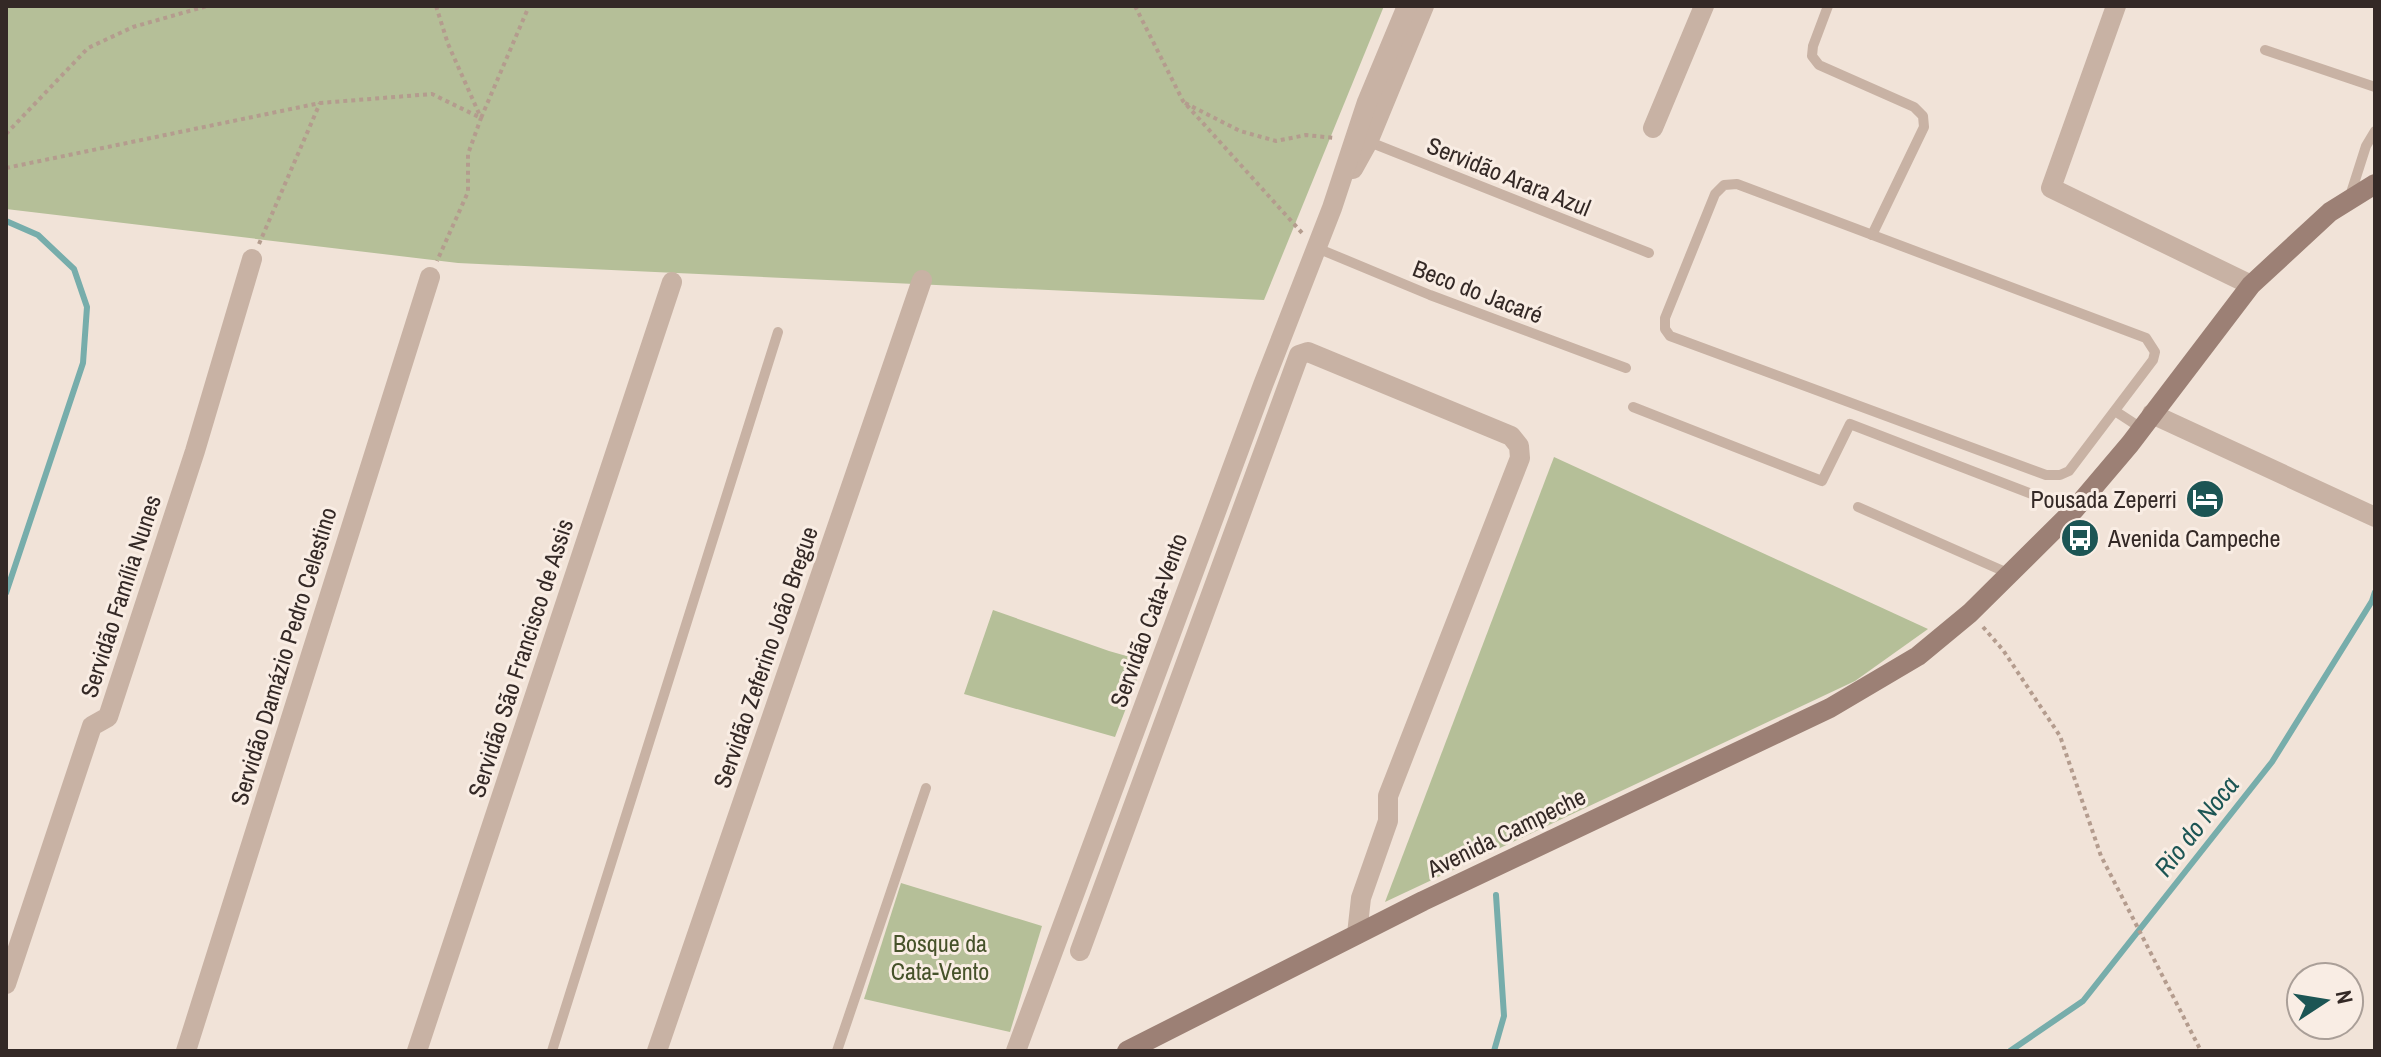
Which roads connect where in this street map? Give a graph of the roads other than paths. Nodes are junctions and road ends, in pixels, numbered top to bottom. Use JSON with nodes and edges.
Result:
{"nodes":[{"id":1,"x":1407,"y":6,"type":"edge"},
{"id":2,"x":1424,"y":6,"type":"edge"},
{"id":3,"x":1704,"y":6,"type":"edge"},
{"id":4,"x":1828,"y":6,"type":"edge"},
{"id":5,"x":2116,"y":6,"type":"edge"},
{"id":6,"x":1405,"y":31,"type":"junction"},
{"id":7,"x":2265,"y":50,"type":"dead end"},
{"id":8,"x":2375,"y":87,"type":"edge"},
{"id":9,"x":1653,"y":128,"type":"dead end"},
{"id":10,"x":2375,"y":131,"type":"edge"},
{"id":11,"x":1361,"y":139,"type":"junction"},
{"id":12,"x":2375,"y":184,"type":"edge"},
{"id":13,"x":2350,"y":197,"type":"junction"},
{"id":14,"x":1872,"y":235,"type":"junction"},
{"id":15,"x":1317,"y":248,"type":"junction"},
{"id":16,"x":1649,"y":253,"type":"dead end"},
{"id":17,"x":252,"y":259,"type":"road end"},
{"id":18,"x":430,"y":277,"type":"road end"},
{"id":19,"x":922,"y":280,"type":"dead end"},
{"id":20,"x":672,"y":282,"type":"dead end"},
{"id":21,"x":2251,"y":285,"type":"junction"},
{"id":22,"x":778,"y":332,"type":"dead end"},
{"id":23,"x":1626,"y":368,"type":"dead end"},
{"id":24,"x":1633,"y":407,"type":"dead end"},
{"id":25,"x":2115,"y":411,"type":"junction"},
{"id":26,"x":2146,"y":421,"type":"junction"},
{"id":27,"x":1858,"y":507,"type":"dead end"},
{"id":28,"x":2074,"y":510,"type":"junction"},
{"id":29,"x":2375,"y":517,"type":"edge"},
{"id":30,"x":1205,"y":542,"type":"junction"},
{"id":31,"x":1227,"y":551,"type":"junction"},
{"id":32,"x":2011,"y":575,"type":"junction"},
{"id":33,"x":926,"y":788,"type":"dead end"},
{"id":34,"x":1357,"y":934,"type":"junction"},
{"id":35,"x":1080,"y":951,"type":"dead end"},
{"id":36,"x":6,"y":984,"type":"edge"},
{"id":37,"x":186,"y":1051,"type":"edge"},
{"id":38,"x":417,"y":1051,"type":"edge"},
{"id":39,"x":552,"y":1051,"type":"edge"},
{"id":40,"x":657,"y":1051,"type":"edge"},
{"id":41,"x":837,"y":1051,"type":"edge"},
{"id":42,"x":1016,"y":1051,"type":"edge"},
{"id":43,"x":1127,"y":1051,"type":"edge"}],
"edges":[{"from":1,"to":6,"type":"street","name":"Servidão Cata-Vento"},
{"from":2,"to":6,"type":"street","name":"Servidão Cata-Vento"},
{"from":3,"to":9,"type":"street"},
{"from":4,"to":14,"type":"lane"},
{"from":5,"to":21,"type":"street"},
{"from":6,"to":11,"type":"street","name":"Servidão Cata-Vento"},
{"from":7,"to":8,"type":"lane"},
{"from":10,"to":13,"type":"lane"},
{"from":11,"to":15,"type":"street","name":"Servidão Cata-Vento"},
{"from":11,"to":16,"type":"lane","name":"Servidão Arara Azul"},
{"from":12,"to":13,"type":"main road","name":"Avenida Campeche"},
{"from":13,"to":21,"type":"main road","name":"Avenida Campeche"},
{"from":14,"to":25,"type":"lane"},
{"from":14,"to":25,"type":"lane"},
{"from":15,"to":23,"type":"lane","name":"Beco do Jacaré"},
{"from":15,"to":30,"type":"street","name":"Servidão Cata-Vento"},
{"from":17,"to":36,"type":"street","name":"Servidão Família Nunes"},
{"from":18,"to":37,"type":"street","name":"Servidão Damázio Pedro Celestino"},
{"from":19,"to":40,"type":"street","name":"Servidão Zeferino João Bregue"},
{"from":20,"to":38,"type":"street","name":"Servidão São Francisco de Assis"},
{"from":21,"to":26,"type":"main road","name":"Avenida Campeche"},
{"from":22,"to":39,"type":"lane"},
{"from":24,"to":28,"type":"lane"},
{"from":25,"to":26,"type":"lane"},
{"from":26,"to":28,"type":"main road","name":"Avenida Campeche"},
{"from":26,"to":29,"type":"street"},
{"from":27,"to":32,"type":"lane"},
{"from":28,"to":32,"type":"main road","name":"Avenida Campeche"},
{"from":30,"to":31,"type":"street"},
{"from":30,"to":42,"type":"street","name":"Servidão Cata-Vento"},
{"from":31,"to":34,"type":"street"},
{"from":31,"to":35,"type":"street"},
{"from":32,"to":34,"type":"main road","name":"Avenida Campeche"},
{"from":33,"to":41,"type":"lane"},
{"from":34,"to":43,"type":"main road","name":"Avenida Campeche"}]}
